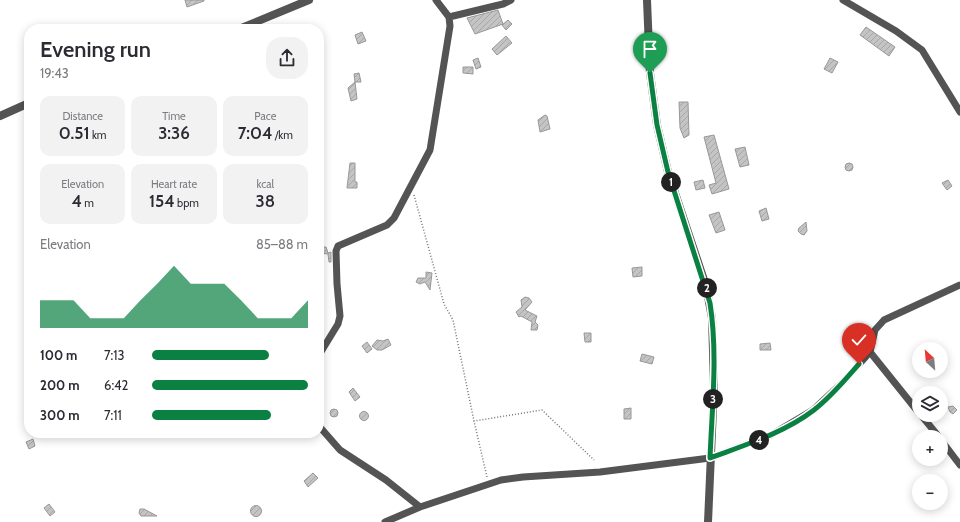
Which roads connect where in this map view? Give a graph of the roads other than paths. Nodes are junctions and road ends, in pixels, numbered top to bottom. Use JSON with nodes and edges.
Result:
{"nodes":[{"id":1,"x":309,"y":0,"type":"edge"},
{"id":2,"x":436,"y":0,"type":"edge"},
{"id":3,"x":511,"y":0,"type":"edge"},
{"id":4,"x":647,"y":0,"type":"edge"},
{"id":5,"x":843,"y":0,"type":"edge"},
{"id":6,"x":448,"y":17,"type":"junction"},
{"id":7,"x":251,"y":24,"type":"edge"},
{"id":8,"x":24,"y":105,"type":"edge"},
{"id":9,"x":960,"y":112,"type":"edge"},
{"id":10,"x":0,"y":116,"type":"edge"},
{"id":11,"x":960,"y":285,"type":"edge"},
{"id":12,"x":324,"y":347,"type":"edge"},
{"id":13,"x":870,"y":352,"type":"junction"},
{"id":14,"x":912,"y":403,"type":"edge"},
{"id":15,"x":926,"y":422,"type":"edge"},
{"id":16,"x":933,"y":430,"type":"edge"},
{"id":17,"x":324,"y":432,"type":"edge"},
{"id":18,"x":948,"y":449,"type":"edge"},
{"id":19,"x":710,"y":458,"type":"junction"},
{"id":20,"x":960,"y":464,"type":"edge"},
{"id":21,"x":420,"y":507,"type":"junction"},
{"id":22,"x":385,"y":522,"type":"edge"},
{"id":23,"x":708,"y":522,"type":"edge"}],
"edges":[{"from":1,"to":7,"type":"street"},
{"from":2,"to":6,"type":"street"},
{"from":3,"to":6,"type":"street"},
{"from":4,"to":19,"type":"street"},
{"from":5,"to":9,"type":"street"},
{"from":6,"to":12,"type":"street"},
{"from":8,"to":10,"type":"street"},
{"from":11,"to":13,"type":"street"},
{"from":13,"to":14,"type":"street"},
{"from":13,"to":19,"type":"street"},
{"from":15,"to":16,"type":"street"},
{"from":17,"to":21,"type":"street"},
{"from":18,"to":20,"type":"street"},
{"from":19,"to":21,"type":"street"},
{"from":19,"to":23,"type":"street"},
{"from":21,"to":22,"type":"street"}]}
